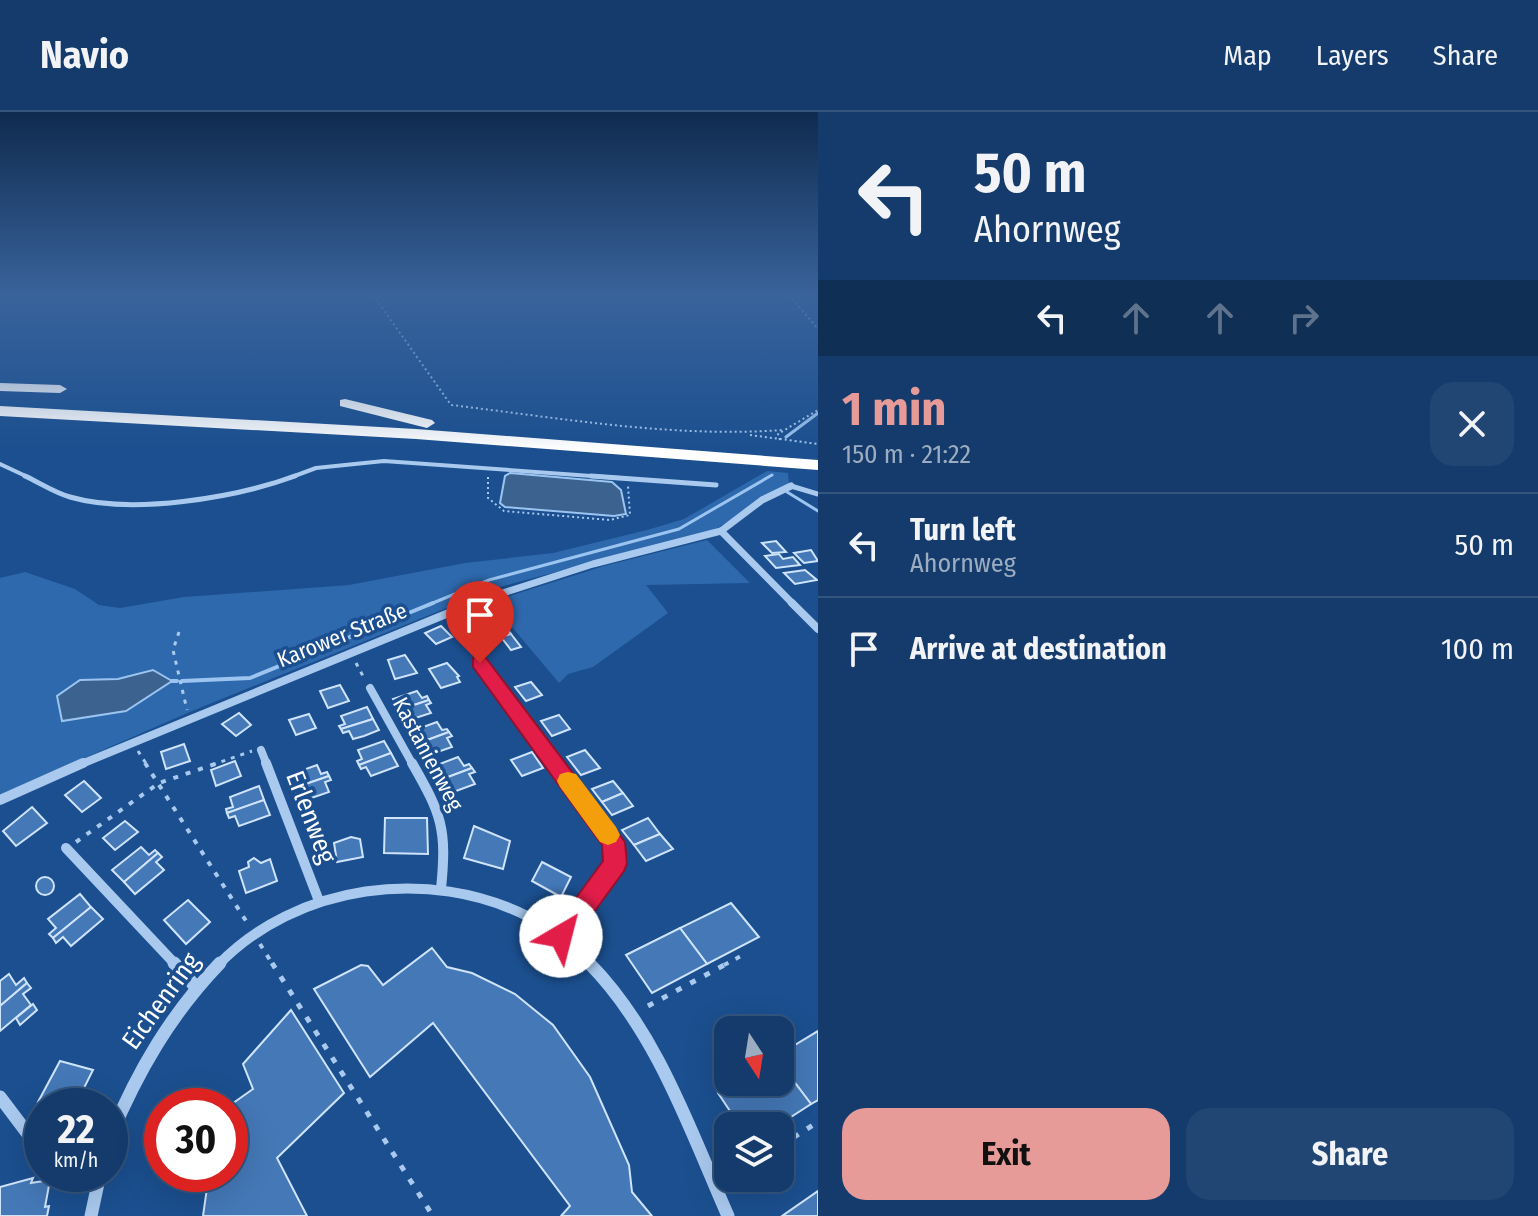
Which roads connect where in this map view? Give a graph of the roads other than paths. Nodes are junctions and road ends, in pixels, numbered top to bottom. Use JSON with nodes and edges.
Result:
{"nodes":[{"id":1,"x":0,"y":387,"type":"edge"},
{"id":2,"x":60,"y":389,"type":"dead end"},
{"id":3,"x":0,"y":401,"type":"edge"},
{"id":4,"x":345,"y":403,"type":"dead end"},
{"id":5,"x":0,"y":411,"type":"edge"},
{"id":6,"x":422,"y":429,"type":"junction"},
{"id":7,"x":314,"y":443,"type":"dead end"},
{"id":8,"x":818,"y":453,"type":"edge"},
{"id":9,"x":0,"y":464,"type":"edge"},
{"id":10,"x":818,"y":465,"type":"edge"},
{"id":11,"x":716,"y":485,"type":"dead end"},
{"id":12,"x":791,"y":486,"type":"joint"},
{"id":13,"x":818,"y":494,"type":"edge"},
{"id":14,"x":721,"y":531,"type":"junction"},
{"id":15,"x":818,"y":629,"type":"edge"},
{"id":16,"x":480,"y":663,"type":"road end"},
{"id":17,"x":370,"y":688,"type":"road end"},
{"id":18,"x":261,"y":750,"type":"road end"},
{"id":19,"x":0,"y":800,"type":"edge"},
{"id":20,"x":66,"y":848,"type":"road end"},
{"id":21,"x":441,"y":889,"type":"junction"},
{"id":22,"x":319,"y":901,"type":"junction"},
{"id":23,"x":561,"y":936,"type":"junction"},
{"id":24,"x":195,"y":986,"type":"junction"},
{"id":25,"x":128,"y":1095,"type":"edge"},
{"id":26,"x":0,"y":1097,"type":"edge"},
{"id":27,"x":24,"y":1129,"type":"edge"},
{"id":28,"x":96,"y":1192,"type":"edge"},
{"id":29,"x":91,"y":1216,"type":"edge"},
{"id":30,"x":728,"y":1216,"type":"edge"}],
"edges":[{"from":1,"to":2,"type":"highway"},
{"from":3,"to":6,"type":"highway"},
{"from":4,"to":6,"type":"highway"},
{"from":5,"to":6,"type":"highway"},
{"from":6,"to":7,"type":"highway"},
{"from":6,"to":8,"type":"highway"},
{"from":6,"to":10,"type":"highway"},
{"from":9,"to":11,"type":"lane"},
{"from":12,"to":13,"type":"lane"},
{"from":12,"to":14,"type":"street","name":"Karower Straße"},
{"from":14,"to":15,"type":"street"},
{"from":14,"to":19,"type":"street","name":"Karower Straße"},
{"from":16,"to":23,"type":"street"},
{"from":17,"to":21,"type":"street","name":"Kastanienweg"},
{"from":18,"to":22,"type":"street","name":"Erlenweg"},
{"from":20,"to":24,"type":"street"},
{"from":21,"to":22,"type":"street","name":"Eichenring"},
{"from":21,"to":23,"type":"street","name":"Eichenring"},
{"from":22,"to":24,"type":"street","name":"Eichenring"},
{"from":23,"to":30,"type":"street","name":"Eichenring"},
{"from":24,"to":25,"type":"street","name":"Eichenring"},
{"from":26,"to":27,"type":"street"},
{"from":28,"to":29,"type":"street"}]}
